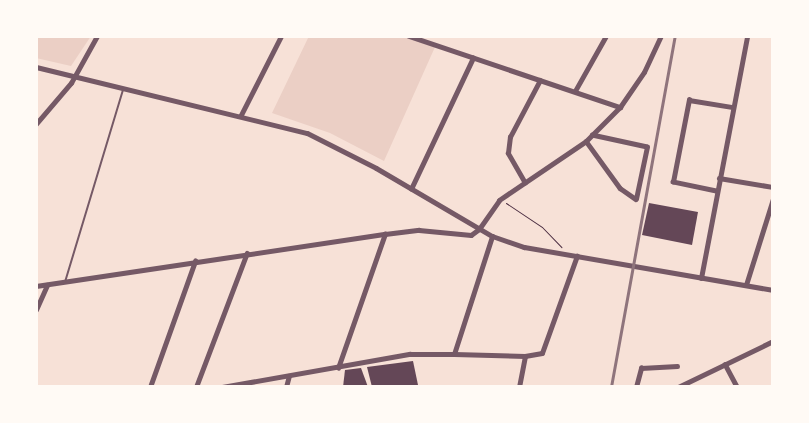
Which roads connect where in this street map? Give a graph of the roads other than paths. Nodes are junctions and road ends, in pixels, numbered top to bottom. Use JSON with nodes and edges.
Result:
{"nodes":[{"id":1,"x":97,"y":36,"type":"edge"},
{"id":2,"x":281,"y":36,"type":"edge"},
{"id":3,"x":409,"y":36,"type":"edge"},
{"id":4,"x":433,"y":36,"type":"edge"},
{"id":5,"x":660,"y":36,"type":"edge"},
{"id":6,"x":747,"y":36,"type":"edge"},
{"id":7,"x":603,"y":37,"type":"edge"},
{"id":8,"x":429,"y":43,"type":"junction"},
{"id":9,"x":473,"y":58,"type":"junction"},
{"id":10,"x":36,"y":67,"type":"edge"},
{"id":11,"x":74,"y":76,"type":"junction"},
{"id":12,"x":540,"y":80,"type":"junction"},
{"id":13,"x":124,"y":88,"type":"junction"},
{"id":14,"x":575,"y":91,"type":"junction"},
{"id":15,"x":620,"y":107,"type":"junction"},
{"id":16,"x":732,"y":107,"type":"junction"},
{"id":17,"x":240,"y":115,"type":"junction"},
{"id":18,"x":36,"y":124,"type":"edge"},
{"id":19,"x":592,"y":135,"type":"junction"},
{"id":20,"x":586,"y":141,"type":"junction"},
{"id":21,"x":719,"y":178,"type":"junction"},
{"id":22,"x":525,"y":183,"type":"junction"},
{"id":23,"x":773,"y":187,"type":"edge"},
{"id":24,"x":410,"y":189,"type":"junction"},
{"id":25,"x":716,"y":191,"type":"junction"},
{"id":26,"x":773,"y":199,"type":"edge"},
{"id":27,"x":479,"y":229,"type":"junction"},
{"id":28,"x":385,"y":234,"type":"junction"},
{"id":29,"x":492,"y":236,"type":"junction"},
{"id":30,"x":248,"y":253,"type":"junction"},
{"id":31,"x":577,"y":256,"type":"junction"},
{"id":32,"x":194,"y":261,"type":"junction"},
{"id":33,"x":701,"y":278,"type":"junction"},
{"id":34,"x":64,"y":284,"type":"junction"},
{"id":35,"x":746,"y":285,"type":"junction"},
{"id":36,"x":36,"y":286,"type":"edge"},
{"id":37,"x":47,"y":286,"type":"junction"},
{"id":38,"x":773,"y":290,"type":"edge"},
{"id":39,"x":36,"y":310,"type":"edge"},
{"id":40,"x":773,"y":341,"type":"edge"},
{"id":41,"x":454,"y":354,"type":"junction"},
{"id":42,"x":525,"y":356,"type":"junction"},
{"id":43,"x":725,"y":364,"type":"junction"},
{"id":44,"x":677,"y":366,"type":"dead end"},
{"id":45,"x":338,"y":368,"type":"junction"},
{"id":46,"x":289,"y":376,"type":"junction"},
{"id":47,"x":247,"y":385,"type":"edge"},
{"id":48,"x":150,"y":387,"type":"edge"},
{"id":49,"x":196,"y":387,"type":"edge"},
{"id":50,"x":222,"y":387,"type":"edge"},
{"id":51,"x":286,"y":387,"type":"edge"},
{"id":52,"x":519,"y":387,"type":"edge"},
{"id":53,"x":636,"y":387,"type":"edge"},
{"id":54,"x":678,"y":387,"type":"edge"},
{"id":55,"x":737,"y":387,"type":"edge"}],
"edges":[{"from":1,"to":11,"type":"street"},
{"from":2,"to":17,"type":"street"},
{"from":3,"to":8,"type":"street"},
{"from":4,"to":8,"type":"street"},
{"from":5,"to":15,"type":"street"},
{"from":6,"to":16,"type":"street"},
{"from":7,"to":14,"type":"street"},
{"from":8,"to":9,"type":"street"},
{"from":9,"to":12,"type":"street"},
{"from":9,"to":24,"type":"street"},
{"from":10,"to":11,"type":"street"},
{"from":11,"to":13,"type":"street"},
{"from":11,"to":18,"type":"street"},
{"from":12,"to":14,"type":"street"},
{"from":12,"to":22,"type":"street"},
{"from":13,"to":17,"type":"street"},
{"from":13,"to":34,"type":"lane"},
{"from":14,"to":15,"type":"street"},
{"from":15,"to":19,"type":"street"},
{"from":16,"to":21,"type":"street"},
{"from":16,"to":25,"type":"street"},
{"from":17,"to":24,"type":"street"},
{"from":19,"to":20,"type":"street"},
{"from":19,"to":20,"type":"street"},
{"from":20,"to":22,"type":"street"},
{"from":21,"to":23,"type":"street"},
{"from":21,"to":25,"type":"street"},
{"from":22,"to":27,"type":"street"},
{"from":24,"to":27,"type":"street"},
{"from":25,"to":33,"type":"street"},
{"from":26,"to":35,"type":"street"},
{"from":27,"to":28,"type":"street"},
{"from":27,"to":29,"type":"street"},
{"from":28,"to":30,"type":"street"},
{"from":28,"to":45,"type":"street"},
{"from":29,"to":31,"type":"street"},
{"from":29,"to":41,"type":"street"},
{"from":30,"to":32,"type":"street"},
{"from":30,"to":49,"type":"street"},
{"from":31,"to":33,"type":"street"},
{"from":31,"to":42,"type":"street"},
{"from":32,"to":34,"type":"street"},
{"from":32,"to":48,"type":"street"},
{"from":33,"to":35,"type":"street"},
{"from":34,"to":37,"type":"street"},
{"from":35,"to":38,"type":"street"},
{"from":36,"to":37,"type":"street"},
{"from":37,"to":39,"type":"street"},
{"from":40,"to":43,"type":"street"},
{"from":41,"to":42,"type":"street"},
{"from":41,"to":45,"type":"street"},
{"from":42,"to":52,"type":"street"},
{"from":43,"to":54,"type":"street"},
{"from":43,"to":55,"type":"street"},
{"from":44,"to":53,"type":"street"},
{"from":45,"to":46,"type":"street"},
{"from":46,"to":47,"type":"street"},
{"from":46,"to":51,"type":"street"},
{"from":47,"to":50,"type":"street"}]}
